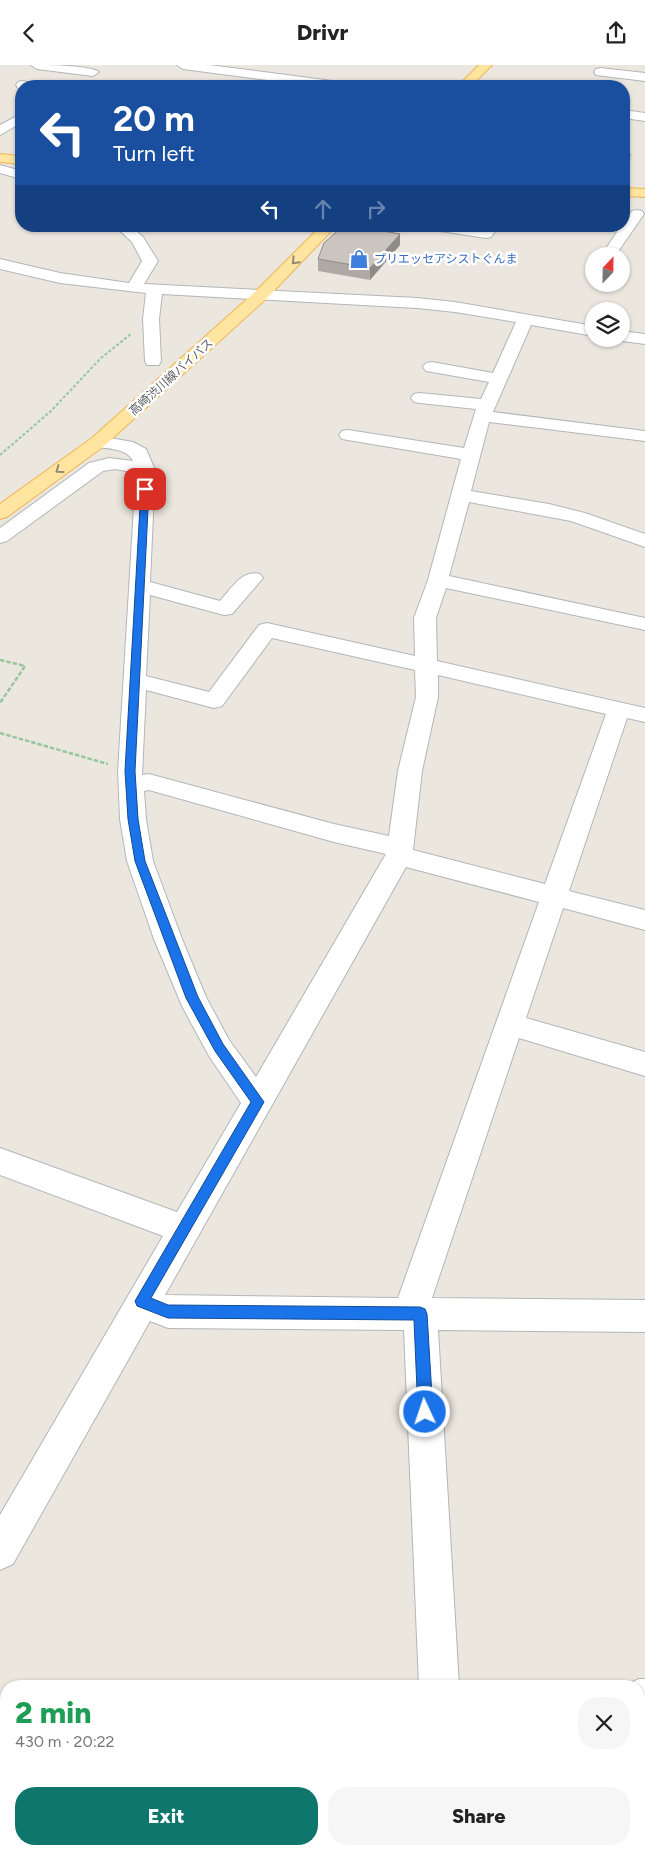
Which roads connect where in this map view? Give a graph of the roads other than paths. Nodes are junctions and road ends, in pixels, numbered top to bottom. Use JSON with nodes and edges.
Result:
{"nodes":[{"id":1,"x":105,"y":65,"type":"edge"},
{"id":2,"x":183,"y":65,"type":"edge"},
{"id":3,"x":469,"y":65,"type":"edge"},
{"id":4,"x":486,"y":65,"type":"edge"},
{"id":5,"x":293,"y":69,"type":"dead end"},
{"id":6,"x":597,"y":72,"type":"edge"},
{"id":7,"x":645,"y":77,"type":"edge"},
{"id":8,"x":30,"y":78,"type":"edge"},
{"id":9,"x":282,"y":78,"type":"junction"},
{"id":10,"x":54,"y":80,"type":"edge"},
{"id":11,"x":81,"y":80,"type":"edge"},
{"id":12,"x":280,"y":80,"type":"edge"},
{"id":13,"x":296,"y":80,"type":"edge"},
{"id":14,"x":454,"y":80,"type":"edge"},
{"id":15,"x":470,"y":80,"type":"edge"},
{"id":16,"x":630,"y":103,"type":"edge"},
{"id":17,"x":645,"y":105,"type":"edge"},
{"id":18,"x":630,"y":115,"type":"edge"},
{"id":19,"x":645,"y":117,"type":"edge"},
{"id":20,"x":15,"y":122,"type":"edge"},
{"id":21,"x":0,"y":131,"type":"edge"},
{"id":22,"x":0,"y":158,"type":"edge"},
{"id":23,"x":15,"y":159,"type":"edge"},
{"id":24,"x":0,"y":169,"type":"edge"},
{"id":25,"x":15,"y":173,"type":"edge"},
{"id":26,"x":630,"y":192,"type":"edge"},
{"id":27,"x":645,"y":193,"type":"edge"},
{"id":28,"x":129,"y":232,"type":"edge"},
{"id":29,"x":323,"y":232,"type":"edge"},
{"id":30,"x":623,"y":232,"type":"edge"},
{"id":31,"x":614,"y":247,"type":"edge"},
{"id":32,"x":0,"y":264,"type":"edge"},
{"id":33,"x":250,"y":280,"type":"dead end"},
{"id":34,"x":133,"y":288,"type":"junction"},
{"id":35,"x":155,"y":288,"type":"junction"},
{"id":36,"x":236,"y":293,"type":"junction"},
{"id":37,"x":262,"y":294,"type":"junction"},
{"id":38,"x":526,"y":319,"type":"junction"},
{"id":39,"x":585,"y":329,"type":"edge"},
{"id":40,"x":630,"y":337,"type":"edge"},
{"id":41,"x":645,"y":339,"type":"edge"},
{"id":42,"x":153,"y":361,"type":"dead end"},
{"id":43,"x":432,"y":367,"type":"dead end"},
{"id":44,"x":498,"y":379,"type":"junction"},
{"id":45,"x":420,"y":398,"type":"dead end"},
{"id":46,"x":484,"y":411,"type":"junction"},
{"id":47,"x":348,"y":435,"type":"dead end"},
{"id":48,"x":645,"y":437,"type":"edge"},
{"id":49,"x":98,"y":442,"type":"junction"},
{"id":50,"x":472,"y":455,"type":"junction"},
{"id":51,"x":146,"y":470,"type":"junction"},
{"id":52,"x":0,"y":493,"type":"edge"},
{"id":53,"x":461,"y":495,"type":"junction"},
{"id":54,"x":0,"y":513,"type":"edge"},
{"id":55,"x":0,"y":537,"type":"edge"},
{"id":56,"x":645,"y":541,"type":"edge"},
{"id":57,"x":253,"y":578,"type":"dead end"},
{"id":58,"x":438,"y":580,"type":"junction"},
{"id":59,"x":140,"y":586,"type":"junction"},
{"id":60,"x":645,"y":624,"type":"edge"},
{"id":61,"x":427,"y":666,"type":"junction"},
{"id":62,"x":134,"y":680,"type":"junction"},
{"id":63,"x":632,"y":712,"type":"edge"},
{"id":64,"x":131,"y":778,"type":"junction"},
{"id":65,"x":400,"y":852,"type":"junction"},
{"id":66,"x":553,"y":897,"type":"junction"},
{"id":67,"x":645,"y":920,"type":"edge"},
{"id":68,"x":509,"y":1024,"type":"junction"},
{"id":69,"x":645,"y":1063,"type":"edge"},
{"id":70,"x":257,"y":1102,"type":"junction"},
{"id":71,"x":0,"y":1161,"type":"edge"},
{"id":72,"x":184,"y":1229,"type":"junction"},
{"id":73,"x":142,"y":1301,"type":"junction"},
{"id":74,"x":416,"y":1314,"type":"junction"},
{"id":75,"x":645,"y":1316,"type":"edge"},
{"id":76,"x":0,"y":1551,"type":"edge"},
{"id":77,"x":439,"y":1680,"type":"edge"}],
"edges":[{"from":1,"to":11,"type":"street"},
{"from":2,"to":9,"type":"street"},
{"from":3,"to":14,"type":"main road"},
{"from":4,"to":15,"type":"main road"},
{"from":5,"to":9,"type":"street"},
{"from":6,"to":7,"type":"street"},
{"from":8,"to":10,"type":"street"},
{"from":9,"to":12,"type":"street"},
{"from":9,"to":13,"type":"street"},
{"from":16,"to":17,"type":"street"},
{"from":18,"to":19,"type":"street"},
{"from":20,"to":21,"type":"street"},
{"from":22,"to":23,"type":"main road"},
{"from":24,"to":25,"type":"street"},
{"from":26,"to":27,"type":"main road"},
{"from":28,"to":34,"type":"street"},
{"from":29,"to":37,"type":"main road","name":"高崎渋川線バイパス","one_way":true},
{"from":30,"to":31,"type":"street"},
{"from":32,"to":34,"type":"street"},
{"from":33,"to":36,"type":"main road","name":"高崎渋川線バイパス"},
{"from":34,"to":35,"type":"street"},
{"from":35,"to":36,"type":"street"},
{"from":35,"to":42,"type":"street"},
{"from":36,"to":37,"type":"street"},
{"from":36,"to":52,"type":"main road","name":"高崎渋川線バイパス"},
{"from":37,"to":38,"type":"street"},
{"from":37,"to":49,"type":"main road","name":"高崎渋川線バイパス"},
{"from":38,"to":39,"type":"street"},
{"from":38,"to":44,"type":"street"},
{"from":40,"to":41,"type":"street"},
{"from":43,"to":44,"type":"street"},
{"from":44,"to":46,"type":"street"},
{"from":45,"to":46,"type":"street"},
{"from":46,"to":48,"type":"street"},
{"from":46,"to":50,"type":"street"},
{"from":47,"to":50,"type":"street"},
{"from":49,"to":51,"type":"street"},
{"from":49,"to":54,"type":"main road","name":"高崎渋川線バイパス","one_way":true},
{"from":50,"to":53,"type":"street"},
{"from":51,"to":55,"type":"street"},
{"from":51,"to":59,"type":"street"},
{"from":53,"to":56,"type":"street"},
{"from":53,"to":58,"type":"street"},
{"from":57,"to":59,"type":"street"},
{"from":58,"to":60,"type":"street"},
{"from":58,"to":61,"type":"street"},
{"from":59,"to":62,"type":"street"},
{"from":61,"to":62,"type":"street"},
{"from":61,"to":63,"type":"street"},
{"from":61,"to":65,"type":"street"},
{"from":62,"to":64,"type":"street"},
{"from":63,"to":66,"type":"street"},
{"from":64,"to":65,"type":"street"},
{"from":64,"to":70,"type":"street"},
{"from":65,"to":66,"type":"street"},
{"from":65,"to":70,"type":"street"},
{"from":66,"to":67,"type":"street"},
{"from":66,"to":68,"type":"street"},
{"from":68,"to":69,"type":"street"},
{"from":68,"to":74,"type":"street"},
{"from":70,"to":72,"type":"street"},
{"from":71,"to":72,"type":"street"},
{"from":72,"to":73,"type":"street"},
{"from":73,"to":74,"type":"street"},
{"from":73,"to":76,"type":"street"},
{"from":74,"to":75,"type":"street"},
{"from":74,"to":77,"type":"street"}]}
